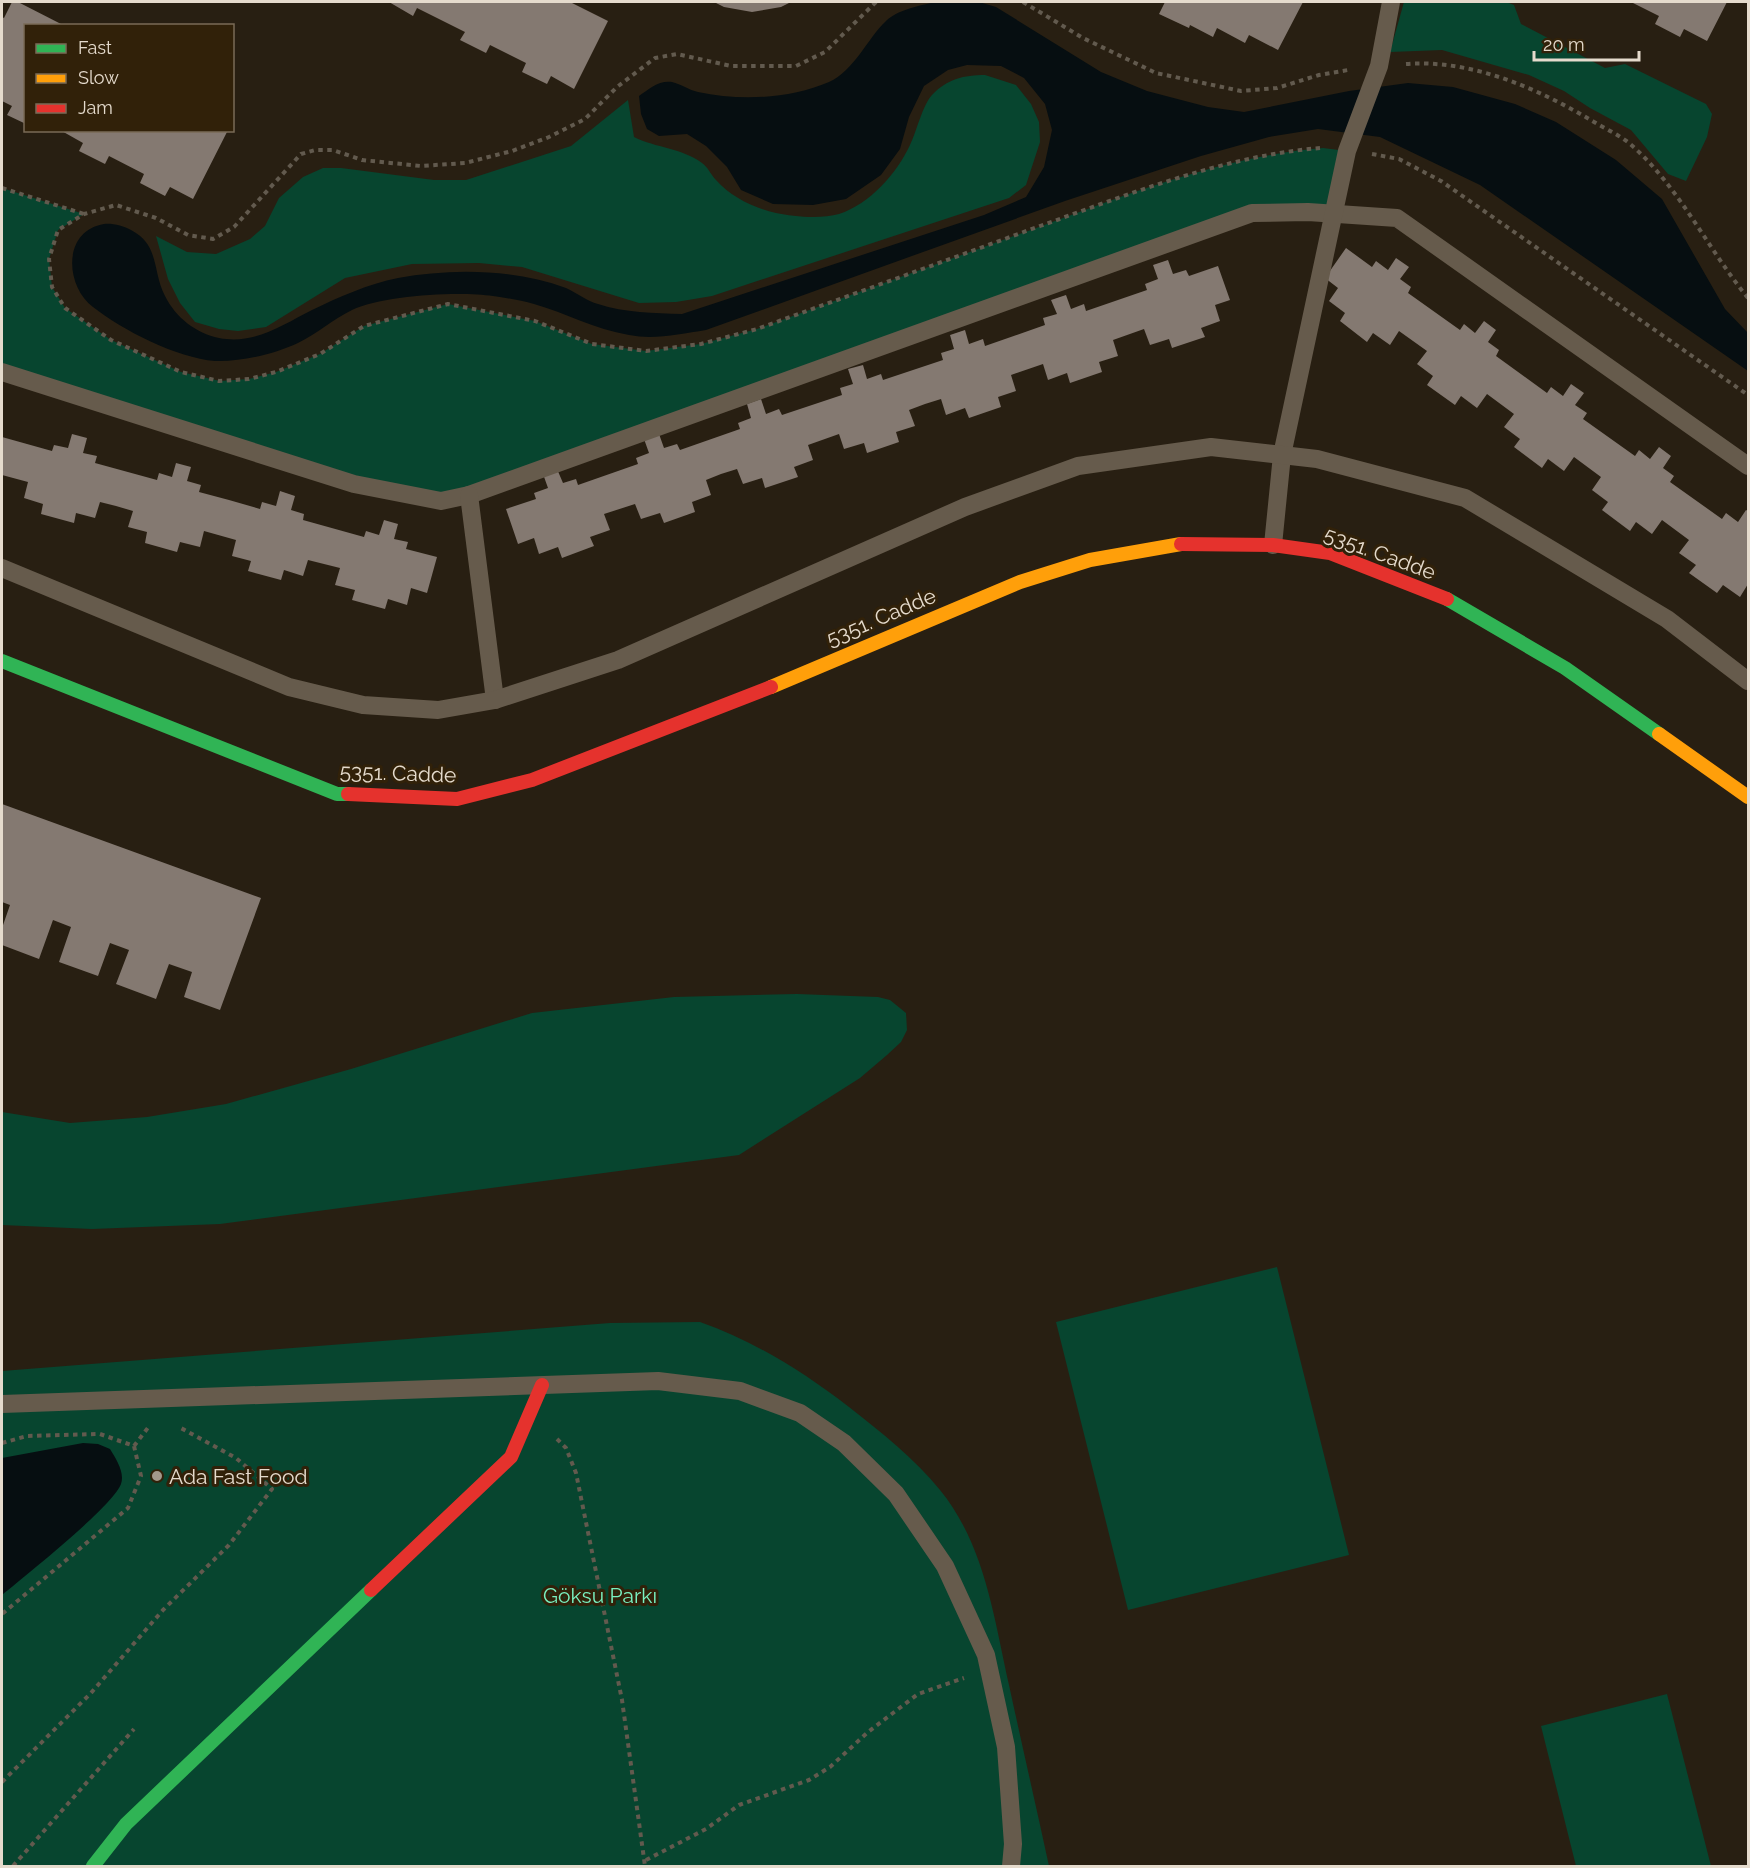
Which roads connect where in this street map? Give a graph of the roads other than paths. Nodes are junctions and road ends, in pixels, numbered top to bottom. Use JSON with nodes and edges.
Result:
{"nodes":[{"id":1,"x":1390,"y":2,"type":"edge"},
{"id":2,"x":1334,"y":214,"type":"junction"},
{"id":3,"x":2,"y":372,"type":"edge"},
{"id":4,"x":1282,"y":455,"type":"junction"},
{"id":5,"x":1749,"y":466,"type":"edge"},
{"id":6,"x":469,"y":495,"type":"junction"},
{"id":7,"x":1273,"y":545,"type":"junction"},
{"id":8,"x":2,"y":568,"type":"edge"},
{"id":9,"x":2,"y":661,"type":"edge"},
{"id":10,"x":1749,"y":681,"type":"edge"},
{"id":11,"x":495,"y":700,"type":"junction"},
{"id":12,"x":1749,"y":797,"type":"edge"},
{"id":13,"x":542,"y":1385,"type":"junction"},
{"id":14,"x":2,"y":1404,"type":"edge"},
{"id":15,"x":93,"y":1866,"type":"edge"},
{"id":16,"x":1011,"y":1866,"type":"edge"}],
"edges":[{"from":1,"to":2,"type":"lane"},
{"from":2,"to":4,"type":"lane"},
{"from":2,"to":5,"type":"lane"},
{"from":2,"to":6,"type":"lane"},
{"from":3,"to":6,"type":"lane"},
{"from":4,"to":7,"type":"lane"},
{"from":4,"to":10,"type":"lane"},
{"from":4,"to":11,"type":"lane"},
{"from":6,"to":11,"type":"lane"},
{"from":7,"to":9,"type":"street","name":"5351. Cadde"},
{"from":7,"to":12,"type":"street","name":"5351. Cadde"},
{"from":8,"to":11,"type":"lane"},
{"from":13,"to":14,"type":"lane"},
{"from":13,"to":15,"type":"street"},
{"from":13,"to":16,"type":"lane"}]}
